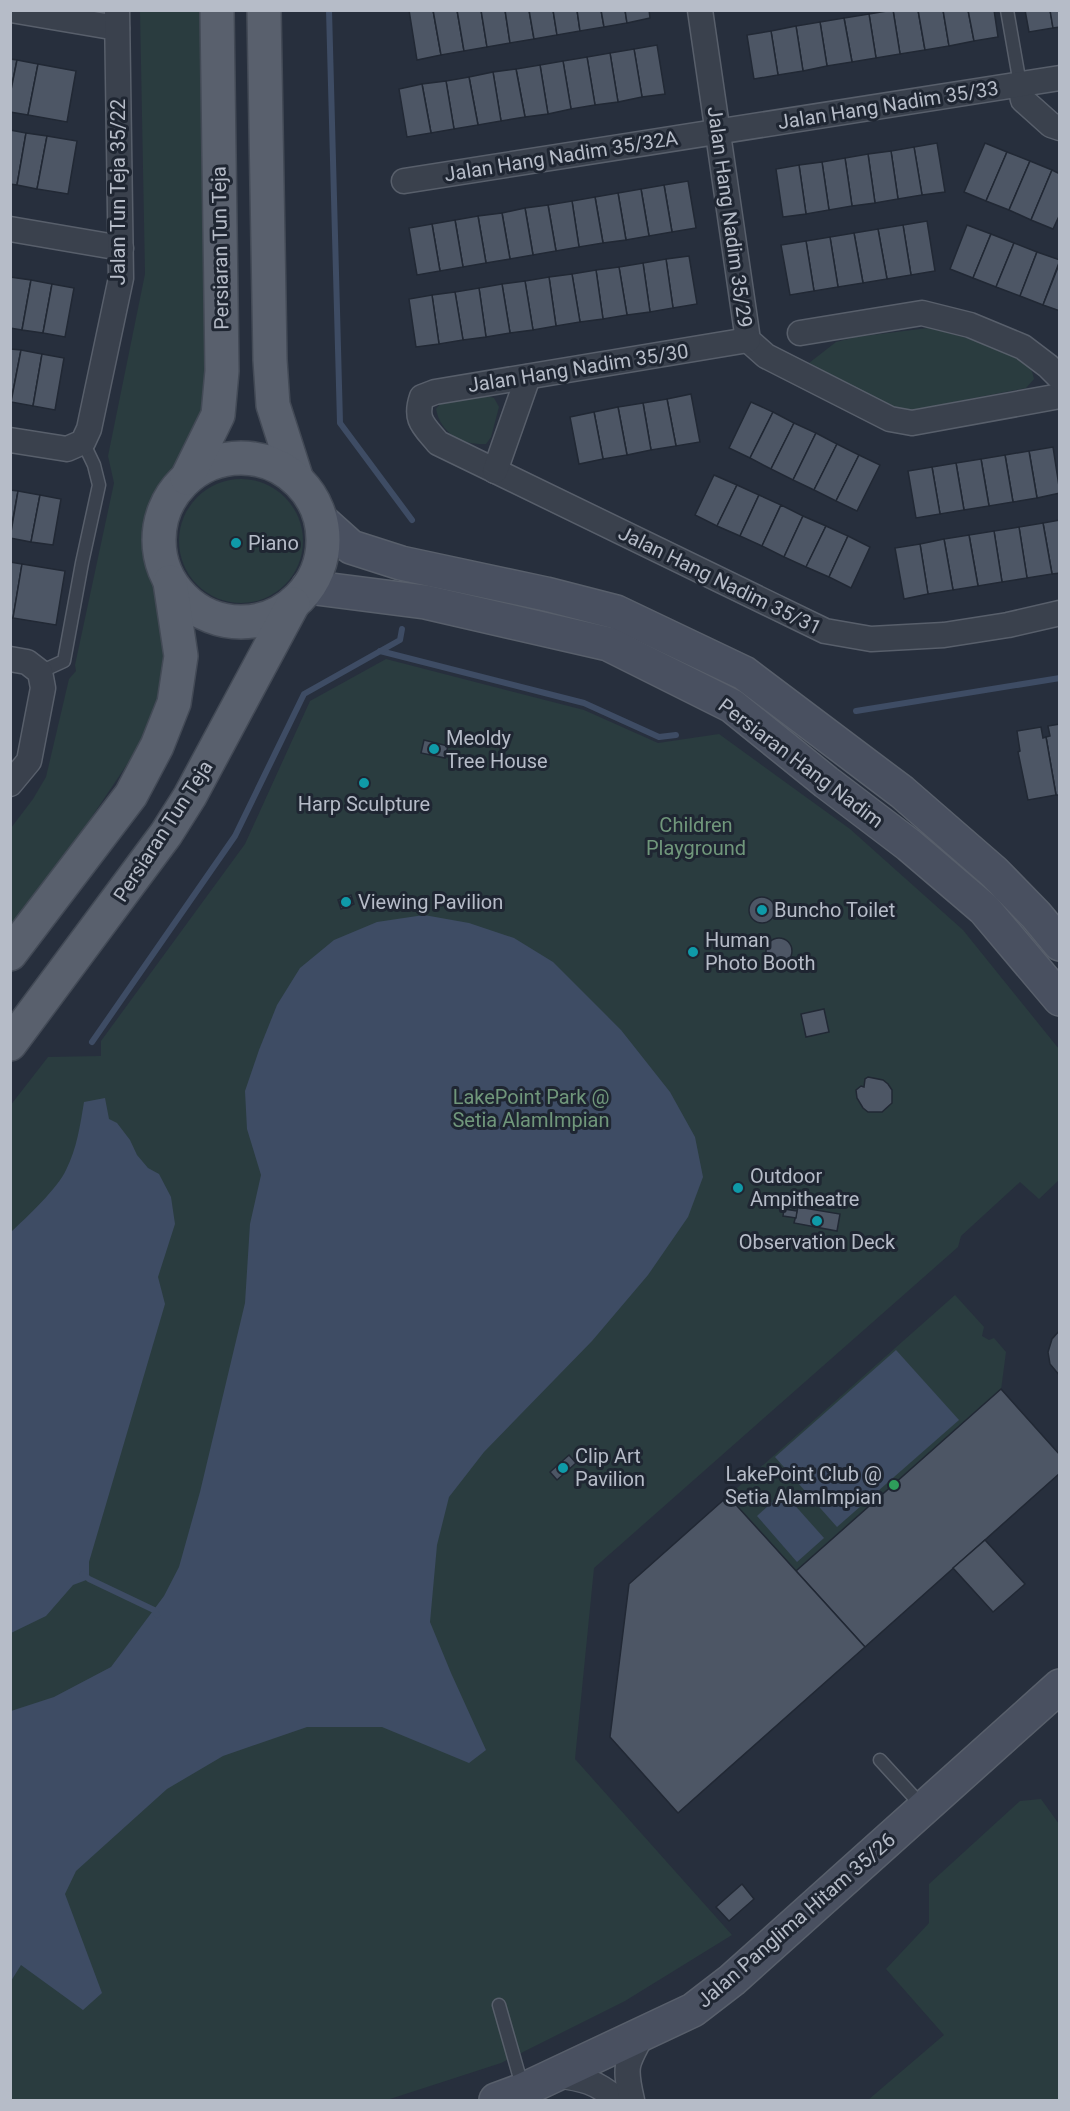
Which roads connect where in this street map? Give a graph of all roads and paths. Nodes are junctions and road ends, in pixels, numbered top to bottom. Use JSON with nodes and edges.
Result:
{"nodes":[{"id":1,"x":11,"y":10,"type":"edge"},
{"id":2,"x":217,"y":10,"type":"edge"},
{"id":3,"x":264,"y":10,"type":"edge"},
{"id":4,"x":700,"y":10,"type":"edge"},
{"id":5,"x":1007,"y":10,"type":"edge"},
{"id":6,"x":117,"y":19,"type":"edge"},
{"id":7,"x":1059,"y":78,"type":"edge"},
{"id":8,"x":1020,"y":84,"type":"junction"},
{"id":9,"x":1059,"y":128,"type":"edge"},
{"id":10,"x":717,"y":132,"type":"junction"},
{"id":11,"x":404,"y":181,"type":"dead end"},
{"id":12,"x":10,"y":229,"type":"edge"},
{"id":13,"x":121,"y":248,"type":"junction"},
{"id":14,"x":800,"y":333,"type":"dead end"},
{"id":15,"x":748,"y":340,"type":"junction"},
{"id":16,"x":528,"y":377,"type":"junction"},
{"id":17,"x":1059,"y":378,"type":"edge"},
{"id":18,"x":1059,"y":396,"type":"edge"},
{"id":19,"x":417,"y":410,"type":"joint"},
{"id":20,"x":10,"y":440,"type":"edge"},
{"id":21,"x":83,"y":442,"type":"junction"},
{"id":22,"x":495,"y":471,"type":"junction"},
{"id":23,"x":187,"y":478,"type":"junction"},
{"id":24,"x":297,"y":480,"type":"junction"},
{"id":25,"x":321,"y":520,"type":"junction"},
{"id":26,"x":170,"y":582,"type":"junction"},
{"id":27,"x":301,"y":595,"type":"junction"},
{"id":28,"x":1059,"y":613,"type":"edge"},
{"id":29,"x":10,"y":660,"type":"edge"},
{"id":30,"x":40,"y":672,"type":"junction"},
{"id":31,"x":10,"y":784,"type":"edge"},
{"id":32,"x":1059,"y":944,"type":"edge"},
{"id":33,"x":10,"y":954,"type":"edge"},
{"id":34,"x":1059,"y":999,"type":"edge"},
{"id":35,"x":10,"y":1044,"type":"edge"},
{"id":36,"x":1059,"y":1686,"type":"edge"},
{"id":37,"x":880,"y":1760,"type":"dead end"},
{"id":38,"x":924,"y":1808,"type":"junction"},
{"id":39,"x":499,"y":2005,"type":"dead end"},
{"id":40,"x":643,"y":2034,"type":"junction"},
{"id":41,"x":555,"y":2075,"type":"junction"},
{"id":42,"x":510,"y":2096,"type":"edge"},
{"id":43,"x":618,"y":2100,"type":"edge"},
{"id":44,"x":632,"y":2100,"type":"edge"}],
"edges":[{"from":1,"to":6,"type":"street"},
{"from":2,"to":23,"type":"main road","name":"Persiaran Tun Teja"},
{"from":3,"to":24,"type":"main road"},
{"from":4,"to":10,"type":"street","name":"Jalan Hang Nadim 35/29"},
{"from":5,"to":8,"type":"lane"},
{"from":6,"to":13,"type":"street","name":"Jalan Tun Teja 35/22"},
{"from":7,"to":8,"type":"street","name":"Jalan Hang Nadim 35/33"},
{"from":8,"to":9,"type":"street"},
{"from":8,"to":10,"type":"street","name":"Jalan Hang Nadim 35/33"},
{"from":10,"to":11,"type":"street","name":"Jalan Hang Nadim 35/32A"},
{"from":10,"to":15,"type":"street","name":"Jalan Hang Nadim 35/29"},
{"from":12,"to":13,"type":"street"},
{"from":13,"to":21,"type":"street","name":"Jalan Tun Teja 35/22"},
{"from":14,"to":17,"type":"street"},
{"from":15,"to":16,"type":"street","name":"Jalan Hang Nadim 35/30"},
{"from":15,"to":18,"type":"street","name":"Jalan Hang Nadim 35/29"},
{"from":16,"to":19,"type":"street","name":"Jalan Hang Nadim 35/30"},
{"from":16,"to":22,"type":"street"},
{"from":19,"to":22,"type":"street","name":"Jalan Hang Nadim 35/31"},
{"from":20,"to":21,"type":"street"},
{"from":21,"to":30,"type":"lane"},
{"from":22,"to":28,"type":"street","name":"Jalan Hang Nadim 35/31"},
{"from":23,"to":24,"type":"main road"},
{"from":23,"to":26,"type":"main road"},
{"from":24,"to":25,"type":"main road"},
{"from":25,"to":27,"type":"main road"},
{"from":25,"to":32,"type":"street","name":"Persiaran Hang Nadim"},
{"from":26,"to":27,"type":"main road"},
{"from":26,"to":33,"type":"main road"},
{"from":27,"to":34,"type":"street","name":"Persiaran Hang Nadim"},
{"from":27,"to":35,"type":"main road","name":"Persiaran Tun Teja"},
{"from":29,"to":30,"type":"street"},
{"from":30,"to":31,"type":"street"},
{"from":36,"to":38,"type":"street","name":"Jalan Panglima Hitam 35/26"},
{"from":37,"to":38,"type":"lane"},
{"from":38,"to":40,"type":"street","name":"Jalan Panglima Hitam 35/26"},
{"from":39,"to":42,"type":"lane"},
{"from":40,"to":41,"type":"street","name":"Jalan Panglima Hitam 35/26"},
{"from":40,"to":44,"type":"street"},
{"from":41,"to":42,"type":"street","name":"Jalan Panglima Hitam 35/26"},
{"from":41,"to":43,"type":"street"}]}
